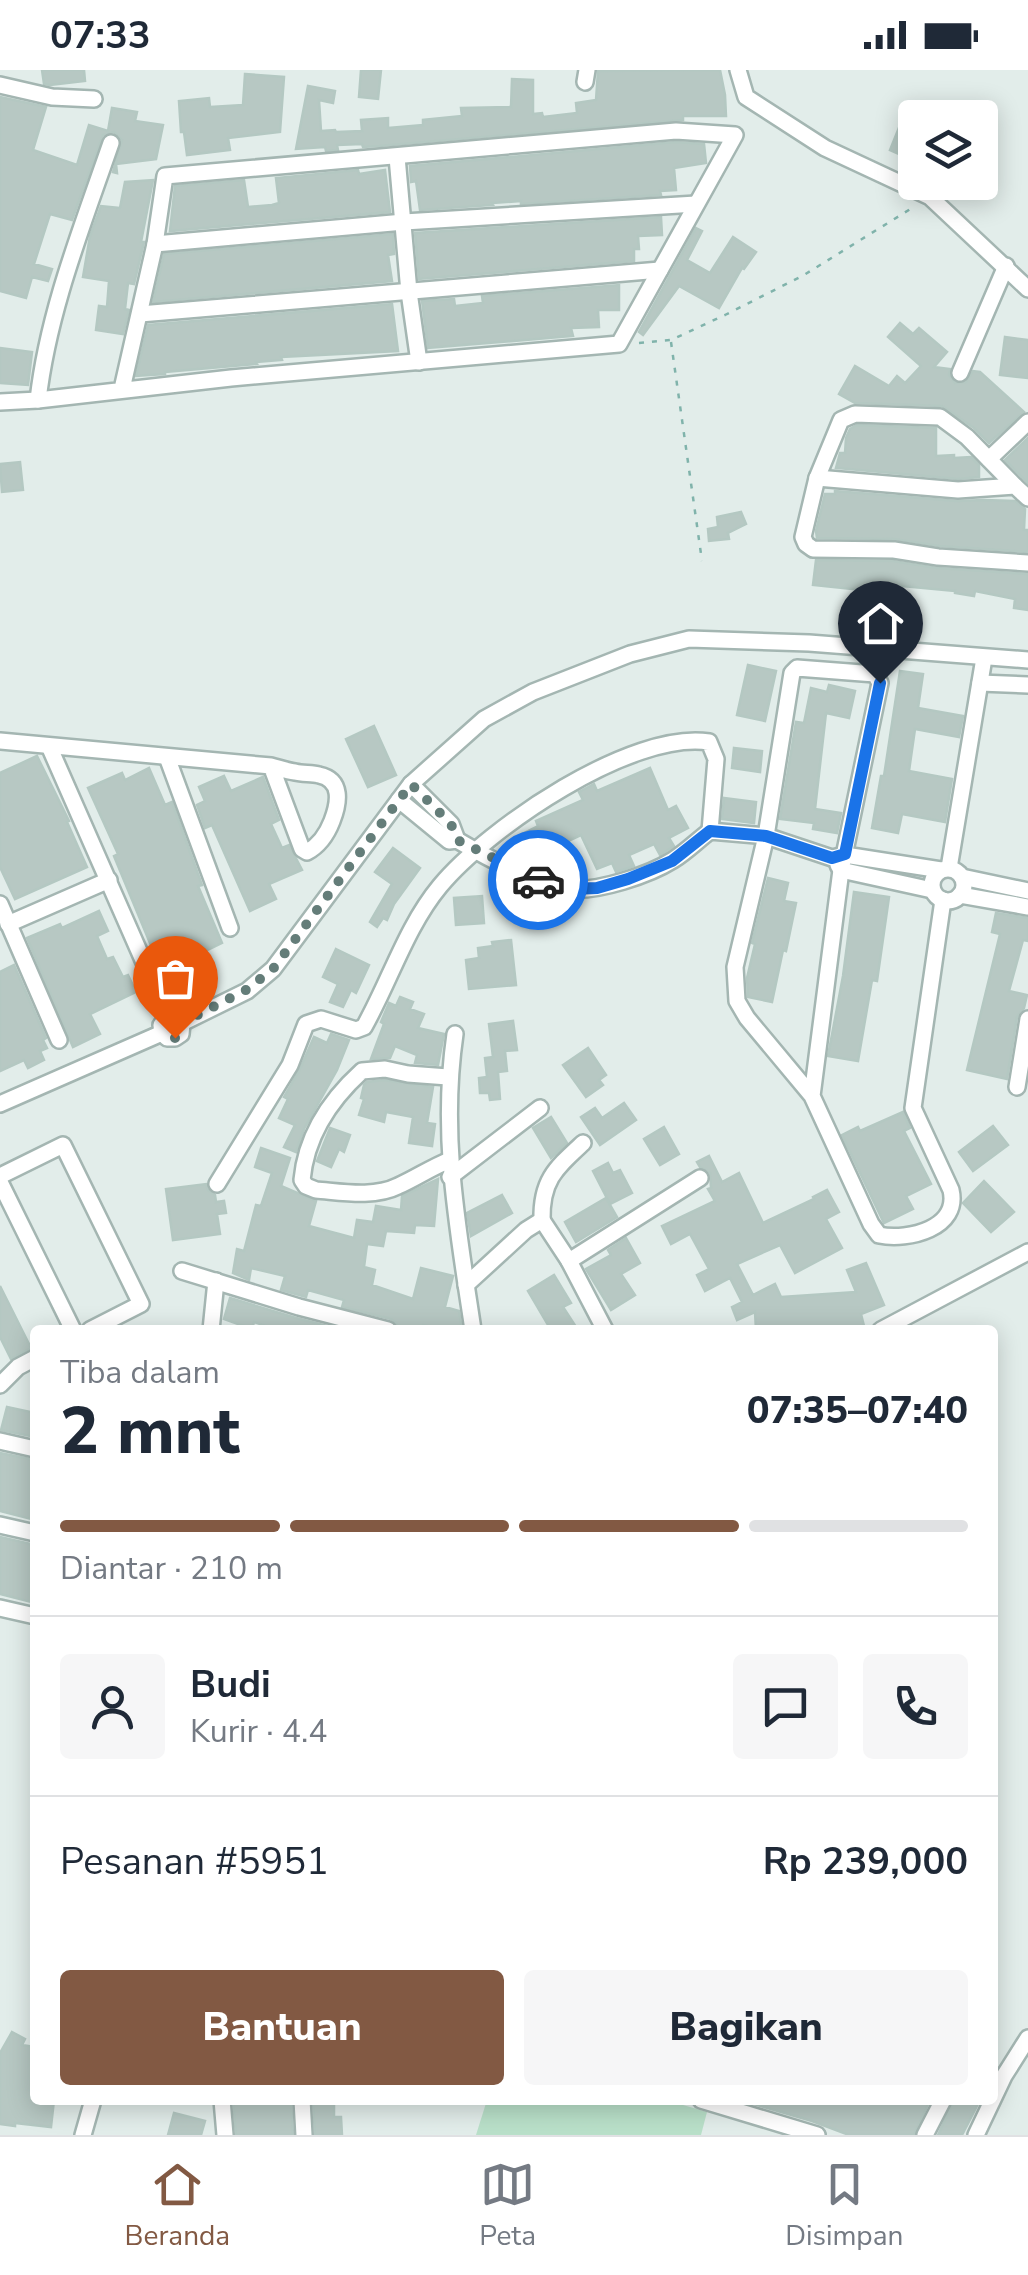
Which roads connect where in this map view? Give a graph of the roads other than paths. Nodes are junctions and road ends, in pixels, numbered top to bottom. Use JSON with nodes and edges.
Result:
{"nodes":[{"id":1,"x":738,"y":70,"type":"edge"},
{"id":2,"x":0,"y":85,"type":"edge"},
{"id":3,"x":94,"y":99,"type":"dead end"},
{"id":4,"x":111,"y":143,"type":"dead end"},
{"id":5,"x":398,"y":157,"type":"junction"},
{"id":6,"x":696,"y":204,"type":"junction"},
{"id":7,"x":404,"y":222,"type":"junction"},
{"id":8,"x":155,"y":244,"type":"junction"},
{"id":9,"x":1006,"y":266,"type":"junction"},
{"id":10,"x":660,"y":270,"type":"junction"},
{"id":11,"x":1028,"y":289,"type":"edge"},
{"id":12,"x":410,"y":292,"type":"junction"},
{"id":13,"x":140,"y":314,"type":"junction"},
{"id":14,"x":419,"y":362,"type":"junction"},
{"id":15,"x":960,"y":374,"type":"dead end"},
{"id":16,"x":122,"y":389,"type":"junction"},
{"id":17,"x":38,"y":400,"type":"junction"},
{"id":18,"x":0,"y":402,"type":"edge"},
{"id":19,"x":1028,"y":422,"type":"edge"},
{"id":20,"x":989,"y":459,"type":"junction"},
{"id":21,"x":817,"y":478,"type":"junction"},
{"id":22,"x":1015,"y":486,"type":"junction"},
{"id":23,"x":1028,"y":498,"type":"edge"},
{"id":24,"x":1028,"y":564,"type":"edge"},
{"id":25,"x":984,"y":658,"type":"junction"},
{"id":26,"x":1028,"y":660,"type":"edge"},
{"id":27,"x":980,"y":683,"type":"junction"},
{"id":28,"x":1028,"y":685,"type":"edge"},
{"id":29,"x":0,"y":742,"type":"edge"},
{"id":30,"x":48,"y":746,"type":"junction"},
{"id":31,"x":166,"y":756,"type":"junction"},
{"id":32,"x":272,"y":766,"type":"junction"},
{"id":33,"x":411,"y":784,"type":"junction"},
{"id":34,"x":399,"y":800,"type":"junction"},
{"id":35,"x":710,"y":831,"type":"junction"},
{"id":36,"x":766,"y":836,"type":"junction"},
{"id":37,"x":457,"y":840,"type":"junction"},
{"id":38,"x":476,"y":851,"type":"junction"},
{"id":39,"x":840,"y":861,"type":"junction"},
{"id":40,"x":951,"y":872,"type":"junction"},
{"id":41,"x":109,"y":880,"type":"junction"},
{"id":42,"x":1028,"y":891,"type":"edge"},
{"id":43,"x":937,"y":895,"type":"junction"},
{"id":44,"x":960,"y":895,"type":"junction"},
{"id":45,"x":0,"y":904,"type":"edge"},
{"id":46,"x":1028,"y":907,"type":"edge"},
{"id":47,"x":8,"y":924,"type":"junction"},
{"id":48,"x":230,"y":928,"type":"dead end"},
{"id":49,"x":1028,"y":1019,"type":"edge"},
{"id":50,"x":171,"y":1024,"type":"junction"},
{"id":51,"x":455,"y":1034,"type":"dead end"},
{"id":52,"x":59,"y":1040,"type":"dead end"},
{"id":53,"x":448,"y":1077,"type":"junction"},
{"id":54,"x":1017,"y":1087,"type":"dead end"},
{"id":55,"x":812,"y":1096,"type":"junction"},
{"id":56,"x":0,"y":1104,"type":"edge"},
{"id":57,"x":540,"y":1108,"type":"dead end"},
{"id":58,"x":583,"y":1143,"type":"dead end"},
{"id":59,"x":450,"y":1168,"type":"junction"},
{"id":60,"x":700,"y":1178,"type":"dead end"},
{"id":61,"x":0,"y":1179,"type":"edge"},
{"id":62,"x":217,"y":1184,"type":"dead end"},
{"id":63,"x":542,"y":1220,"type":"junction"},
{"id":64,"x":1028,"y":1252,"type":"edge"},
{"id":65,"x":569,"y":1261,"type":"junction"},
{"id":66,"x":182,"y":1271,"type":"dead end"},
{"id":67,"x":216,"y":1281,"type":"junction"},
{"id":68,"x":466,"y":1284,"type":"junction"},
{"id":69,"x":71,"y":1325,"type":"edge"},
{"id":70,"x":100,"y":1325,"type":"edge"},
{"id":71,"x":212,"y":1325,"type":"edge"},
{"id":72,"x":370,"y":1325,"type":"edge"},
{"id":73,"x":472,"y":1325,"type":"edge"},
{"id":74,"x":602,"y":1325,"type":"edge"},
{"id":75,"x":890,"y":1325,"type":"edge"},
{"id":76,"x":30,"y":1360,"type":"edge"},
{"id":77,"x":18,"y":1366,"type":"junction"},
{"id":78,"x":30,"y":1370,"type":"edge"},
{"id":79,"x":1,"y":1380,"type":"edge"},
{"id":80,"x":0,"y":1441,"type":"edge"},
{"id":81,"x":30,"y":1448,"type":"edge"},
{"id":82,"x":0,"y":1525,"type":"edge"},
{"id":83,"x":30,"y":1532,"type":"edge"},
{"id":84,"x":0,"y":1608,"type":"edge"},
{"id":85,"x":30,"y":1615,"type":"edge"},
{"id":86,"x":1028,"y":2038,"type":"edge"},
{"id":87,"x":1022,"y":2060,"type":"edge"},
{"id":88,"x":998,"y":2075,"type":"edge"},
{"id":89,"x":92,"y":2105,"type":"edge"},
{"id":90,"x":302,"y":2105,"type":"edge"},
{"id":91,"x":718,"y":2105,"type":"edge"},
{"id":92,"x":940,"y":2105,"type":"edge"},
{"id":93,"x":987,"y":2105,"type":"edge"},
{"id":94,"x":83,"y":2135,"type":"edge"},
{"id":95,"x":304,"y":2135,"type":"edge"},
{"id":96,"x":817,"y":2135,"type":"edge"},
{"id":97,"x":925,"y":2135,"type":"edge"},
{"id":98,"x":976,"y":2135,"type":"edge"}],
"edges":[{"from":1,"to":9,"type":"street"},
{"from":2,"to":3,"type":"street"},
{"from":4,"to":17,"type":"street"},
{"from":5,"to":6,"type":"street"},
{"from":5,"to":7,"type":"street"},
{"from":5,"to":8,"type":"street"},
{"from":6,"to":7,"type":"street"},
{"from":6,"to":10,"type":"street"},
{"from":7,"to":8,"type":"street"},
{"from":7,"to":12,"type":"street"},
{"from":8,"to":13,"type":"street"},
{"from":9,"to":11,"type":"street"},
{"from":9,"to":15,"type":"street"},
{"from":10,"to":12,"type":"street"},
{"from":10,"to":14,"type":"street"},
{"from":12,"to":13,"type":"street"},
{"from":12,"to":14,"type":"street"},
{"from":13,"to":16,"type":"street"},
{"from":14,"to":16,"type":"street"},
{"from":16,"to":17,"type":"street"},
{"from":17,"to":18,"type":"street"},
{"from":19,"to":20,"type":"street"},
{"from":20,"to":21,"type":"street"},
{"from":20,"to":22,"type":"street"},
{"from":21,"to":22,"type":"street"},
{"from":21,"to":24,"type":"street"},
{"from":22,"to":23,"type":"street"},
{"from":25,"to":26,"type":"street"},
{"from":25,"to":27,"type":"street"},
{"from":25,"to":33,"type":"street"},
{"from":27,"to":28,"type":"street"},
{"from":27,"to":40,"type":"street"},
{"from":29,"to":30,"type":"street"},
{"from":30,"to":31,"type":"street"},
{"from":30,"to":41,"type":"street"},
{"from":31,"to":32,"type":"street"},
{"from":31,"to":48,"type":"street"},
{"from":32,"to":32,"type":"street"},
{"from":33,"to":34,"type":"street"},
{"from":33,"to":37,"type":"street"},
{"from":34,"to":37,"type":"street"},
{"from":34,"to":50,"type":"street"},
{"from":35,"to":36,"type":"street"},
{"from":35,"to":38,"type":"street"},
{"from":35,"to":38,"type":"street"},
{"from":36,"to":39,"type":"street"},
{"from":36,"to":39,"type":"street"},
{"from":36,"to":55,"type":"street"},
{"from":37,"to":38,"type":"street"},
{"from":38,"to":62,"type":"street"},
{"from":39,"to":40,"type":"street"},
{"from":39,"to":43,"type":"street"},
{"from":39,"to":55,"type":"street"},
{"from":40,"to":42,"type":"street"},
{"from":40,"to":43,"type":"street"},
{"from":40,"to":44,"type":"street"},
{"from":41,"to":47,"type":"street"},
{"from":41,"to":50,"type":"street"},
{"from":43,"to":44,"type":"street"},
{"from":43,"to":55,"type":"street"},
{"from":44,"to":46,"type":"street"},
{"from":45,"to":47,"type":"street"},
{"from":47,"to":52,"type":"street"},
{"from":49,"to":54,"type":"street"},
{"from":50,"to":56,"type":"street"},
{"from":51,"to":53,"type":"street"},
{"from":53,"to":59,"type":"street"},
{"from":53,"to":59,"type":"street"},
{"from":57,"to":59,"type":"street"},
{"from":58,"to":63,"type":"street"},
{"from":59,"to":68,"type":"street"},
{"from":60,"to":65,"type":"street"},
{"from":61,"to":69,"type":"street"},
{"from":61,"to":70,"type":"street"},
{"from":63,"to":65,"type":"street"},
{"from":63,"to":68,"type":"street"},
{"from":64,"to":75,"type":"street"},
{"from":65,"to":74,"type":"street"},
{"from":66,"to":67,"type":"street"},
{"from":67,"to":71,"type":"street"},
{"from":67,"to":72,"type":"street"},
{"from":68,"to":73,"type":"street"},
{"from":76,"to":77,"type":"street"},
{"from":77,"to":78,"type":"street"},
{"from":77,"to":79,"type":"street"},
{"from":80,"to":81,"type":"street"},
{"from":82,"to":83,"type":"street"},
{"from":84,"to":85,"type":"street"},
{"from":86,"to":87,"type":"street"},
{"from":87,"to":88,"type":"street"},
{"from":89,"to":94,"type":"street"},
{"from":90,"to":95,"type":"street"},
{"from":91,"to":96,"type":"street"},
{"from":92,"to":97,"type":"street"},
{"from":93,"to":98,"type":"street"}]}
